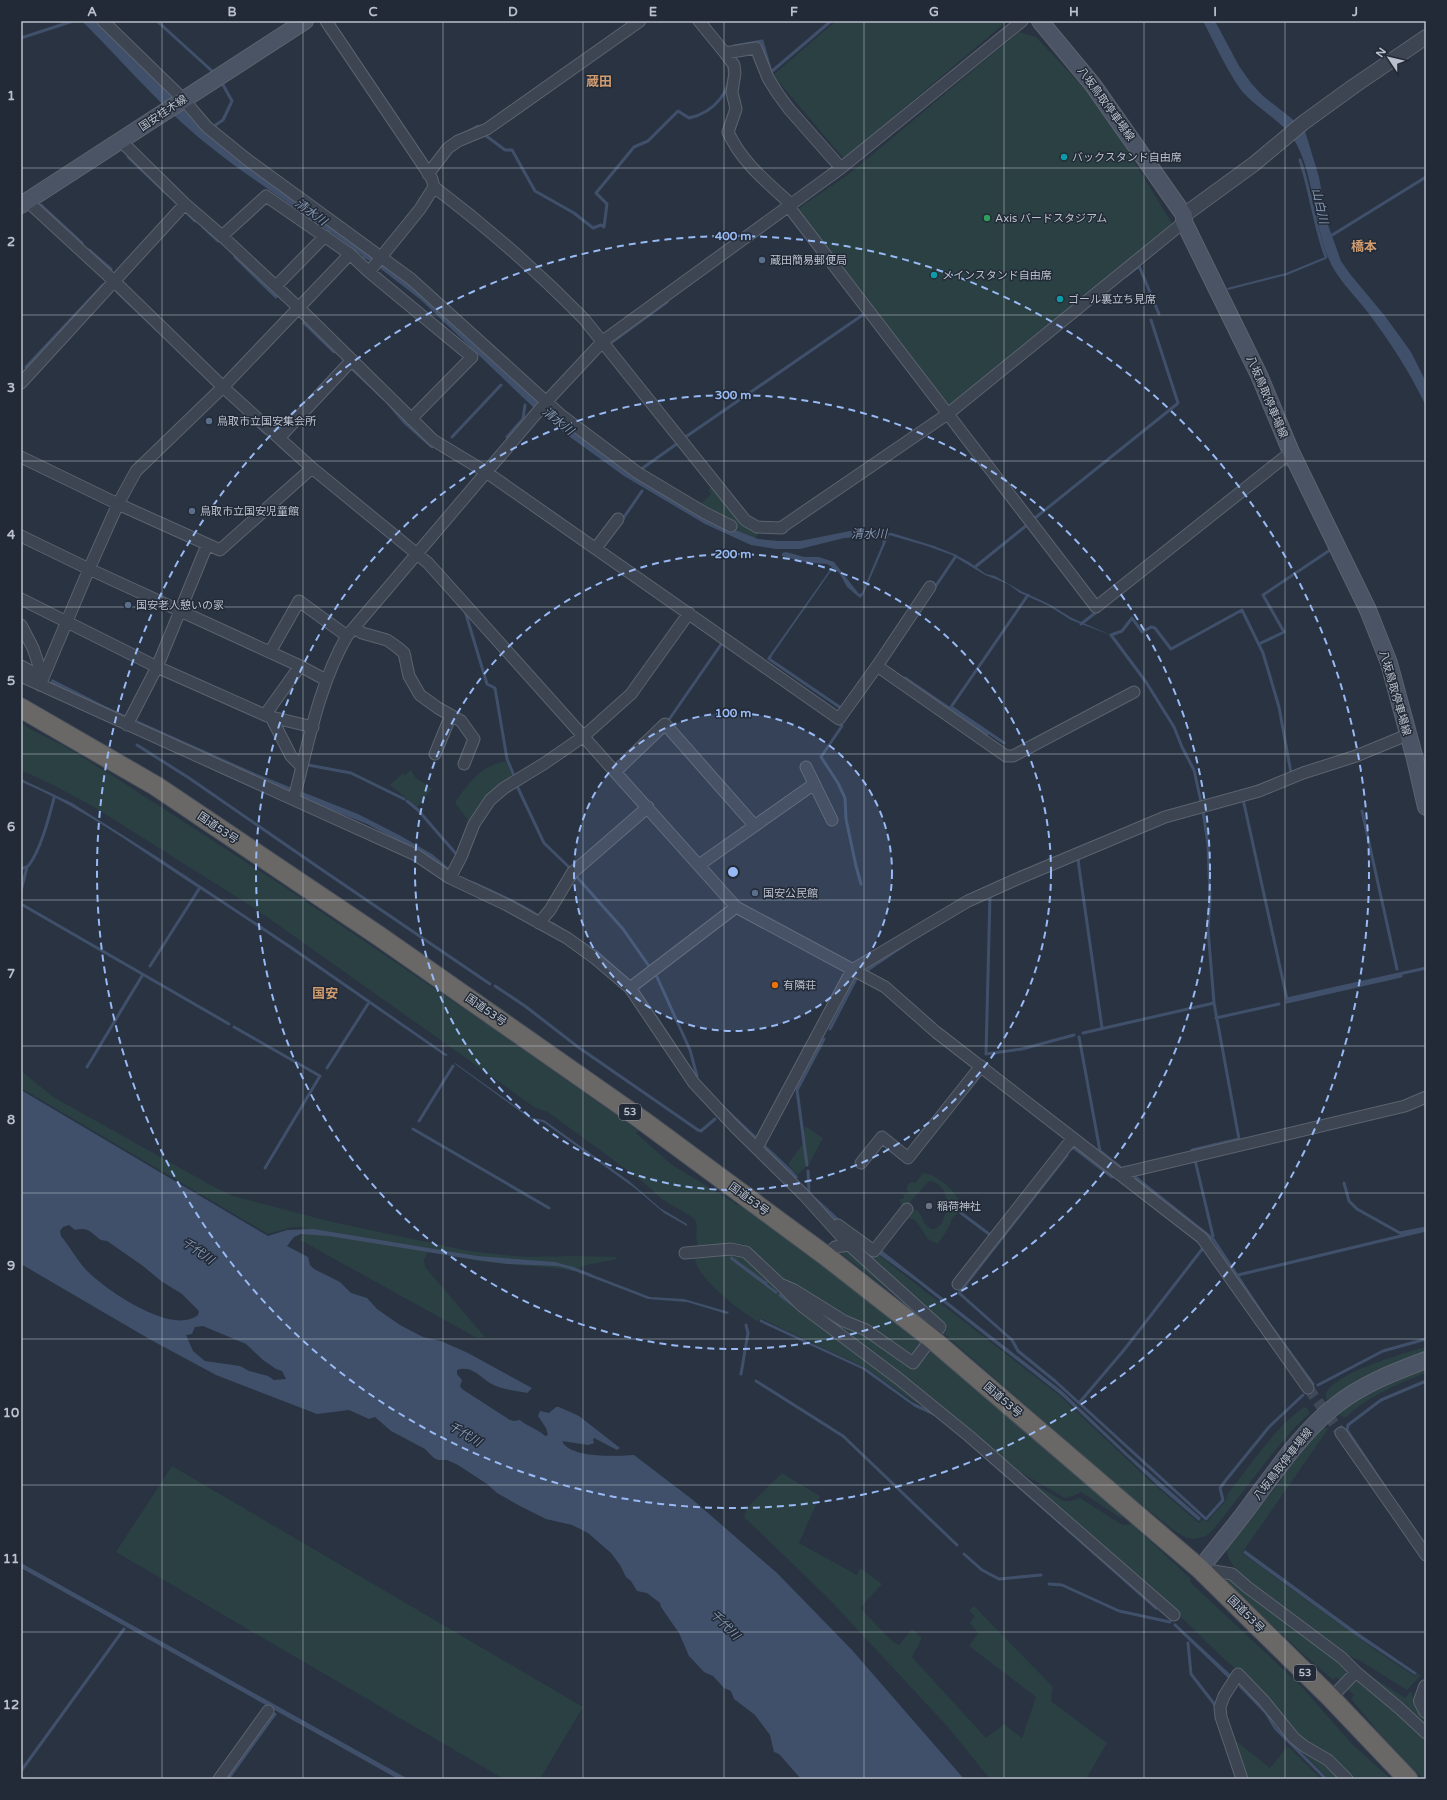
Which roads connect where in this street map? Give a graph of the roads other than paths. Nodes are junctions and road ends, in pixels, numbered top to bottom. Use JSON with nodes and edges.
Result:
{"nodes":[{"id":1,"x":103,"y":21,"type":"edge"},
{"id":2,"x":305,"y":21,"type":"edge"},
{"id":3,"x":326,"y":21,"type":"edge"},
{"id":4,"x":640,"y":21,"type":"edge"},
{"id":5,"x":699,"y":21,"type":"edge"},
{"id":6,"x":1022,"y":21,"type":"edge"},
{"id":7,"x":1040,"y":21,"type":"edge"},
{"id":8,"x":1426,"y":37,"type":"edge"},
{"id":9,"x":725,"y":53,"type":"junction"},
{"id":10,"x":177,"y":103,"type":"junction"},
{"id":11,"x":121,"y":141,"type":"junction"},
{"id":12,"x":841,"y":168,"type":"junction"},
{"id":13,"x":428,"y":174,"type":"junction"},
{"id":14,"x":434,"y":187,"type":"junction"},
{"id":15,"x":24,"y":203,"type":"edge"},
{"id":16,"x":185,"y":204,"type":"junction"},
{"id":17,"x":791,"y":206,"type":"junction"},
{"id":18,"x":1184,"y":219,"type":"junction"},
{"id":19,"x":222,"y":236,"type":"junction"},
{"id":20,"x":325,"y":236,"type":"junction"},
{"id":21,"x":350,"y":254,"type":"junction"},
{"id":22,"x":381,"y":256,"type":"junction"},
{"id":23,"x":369,"y":272,"type":"junction"},
{"id":24,"x":114,"y":280,"type":"junction"},
{"id":25,"x":276,"y":286,"type":"junction"},
{"id":26,"x":299,"y":308,"type":"junction"},
{"id":27,"x":603,"y":341,"type":"junction"},
{"id":28,"x":352,"y":360,"type":"junction"},
{"id":29,"x":21,"y":383,"type":"edge"},
{"id":30,"x":223,"y":387,"type":"junction"},
{"id":31,"x":546,"y":402,"type":"junction"},
{"id":32,"x":949,"y":413,"type":"junction"},
{"id":33,"x":411,"y":419,"type":"junction"},
{"id":34,"x":279,"y":438,"type":"junction"},
{"id":35,"x":1291,"y":452,"type":"junction"},
{"id":36,"x":21,"y":457,"type":"edge"},
{"id":37,"x":312,"y":468,"type":"junction"},
{"id":38,"x":486,"y":472,"type":"junction"},
{"id":39,"x":118,"y":504,"type":"junction"},
{"id":40,"x":618,"y":519,"type":"dead end"},
{"id":41,"x":732,"y":526,"type":"dead end"},
{"id":42,"x":21,"y":536,"type":"edge"},
{"id":43,"x":207,"y":545,"type":"junction"},
{"id":44,"x":596,"y":548,"type":"junction"},
{"id":45,"x":417,"y":554,"type":"junction"},
{"id":46,"x":89,"y":569,"type":"junction"},
{"id":47,"x":930,"y":587,"type":"dead end"},
{"id":48,"x":21,"y":600,"type":"edge"},
{"id":49,"x":180,"y":611,"type":"junction"},
{"id":50,"x":689,"y":613,"type":"junction"},
{"id":51,"x":66,"y":623,"type":"junction"},
{"id":52,"x":21,"y":625,"type":"edge"},
{"id":53,"x":350,"y":632,"type":"junction"},
{"id":54,"x":270,"y":652,"type":"junction"},
{"id":55,"x":21,"y":666,"type":"edge"},
{"id":56,"x":300,"y":666,"type":"junction"},
{"id":57,"x":877,"y":666,"type":"junction"},
{"id":58,"x":157,"y":667,"type":"junction"},
{"id":59,"x":21,"y":676,"type":"edge"},
{"id":60,"x":326,"y":680,"type":"junction"},
{"id":61,"x":41,"y":681,"type":"junction"},
{"id":62,"x":1134,"y":692,"type":"dead end"},
{"id":63,"x":21,"y":708,"type":"edge"},
{"id":64,"x":451,"y":715,"type":"junction"},
{"id":65,"x":268,"y":716,"type":"junction"},
{"id":66,"x":128,"y":725,"type":"junction"},
{"id":67,"x":313,"y":727,"type":"junction"},
{"id":68,"x":1407,"y":735,"type":"junction"},
{"id":69,"x":584,"y":736,"type":"junction"},
{"id":70,"x":435,"y":754,"type":"dead end"},
{"id":71,"x":1421,"y":759,"type":"edge"},
{"id":72,"x":464,"y":764,"type":"dead end"},
{"id":73,"x":302,"y":767,"type":"junction"},
{"id":74,"x":806,"y":767,"type":"dead end"},
{"id":75,"x":616,"y":771,"type":"junction"},
{"id":76,"x":814,"y":784,"type":"junction"},
{"id":77,"x":294,"y":798,"type":"junction"},
{"id":78,"x":648,"y":807,"type":"junction"},
{"id":79,"x":1426,"y":807,"type":"edge"},
{"id":80,"x":832,"y":820,"type":"dead end"},
{"id":81,"x":754,"y":824,"type":"junction"},
{"id":82,"x":699,"y":865,"type":"junction"},
{"id":83,"x":450,"y":878,"type":"junction"},
{"id":84,"x":736,"y":907,"type":"junction"},
{"id":85,"x":540,"y":923,"type":"junction"},
{"id":86,"x":852,"y":970,"type":"junction"},
{"id":87,"x":630,"y":988,"type":"junction"},
{"id":88,"x":981,"y":1066,"type":"junction"},
{"id":89,"x":1426,"y":1097,"type":"edge"},
{"id":90,"x":1072,"y":1139,"type":"junction"},
{"id":91,"x":757,"y":1148,"type":"junction"},
{"id":92,"x":861,"y":1163,"type":"dead end"},
{"id":93,"x":1119,"y":1174,"type":"junction"},
{"id":94,"x":811,"y":1203,"type":"junction"},
{"id":95,"x":907,"y":1209,"type":"dead end"},
{"id":96,"x":849,"y":1245,"type":"junction"},
{"id":97,"x":685,"y":1254,"type":"dead end"},
{"id":98,"x":826,"y":1256,"type":"junction"},
{"id":99,"x":780,"y":1284,"type":"junction"},
{"id":100,"x":958,"y":1284,"type":"dead end"},
{"id":101,"x":932,"y":1339,"type":"junction"},
{"id":102,"x":1426,"y":1360,"type":"edge"},
{"id":103,"x":1308,"y":1388,"type":"tunnel mouth"},
{"id":104,"x":1341,"y":1433,"type":"tunnel mouth"},
{"id":105,"x":1426,"y":1555,"type":"edge"},
{"id":106,"x":1200,"y":1569,"type":"junction"},
{"id":107,"x":1174,"y":1615,"type":"dead end"},
{"id":108,"x":1356,"y":1672,"type":"junction"},
{"id":109,"x":1426,"y":1687,"type":"edge"},
{"id":110,"x":1331,"y":1698,"type":"junction"},
{"id":111,"x":268,"y":1711,"type":"dead end"},
{"id":112,"x":1426,"y":1711,"type":"edge"},
{"id":113,"x":1426,"y":1733,"type":"edge"},
{"id":114,"x":220,"y":1779,"type":"edge"},
{"id":115,"x":1242,"y":1779,"type":"edge"},
{"id":116,"x":1347,"y":1779,"type":"edge"},
{"id":117,"x":1408,"y":1779,"type":"edge"}],
"edges":[{"from":1,"to":10,"type":"street"},
{"from":2,"to":10,"type":"main road","name":"国安桂木線"},
{"from":3,"to":13,"type":"street"},
{"from":4,"to":13,"type":"street"},
{"from":5,"to":9,"type":"street"},
{"from":6,"to":12,"type":"street"},
{"from":7,"to":18,"type":"main road","name":"八坂鳥取停車場線"},
{"from":8,"to":18,"type":"street"},
{"from":9,"to":12,"type":"street"},
{"from":9,"to":17,"type":"street"},
{"from":10,"to":11,"type":"main road","name":"国安桂木線"},
{"from":10,"to":22,"type":"street"},
{"from":11,"to":15,"type":"main road","name":"国安桂木線"},
{"from":11,"to":16,"type":"street"},
{"from":12,"to":17,"type":"street"},
{"from":13,"to":14,"type":"street"},
{"from":14,"to":22,"type":"street"},
{"from":14,"to":27,"type":"street"},
{"from":15,"to":24,"type":"street"},
{"from":16,"to":19,"type":"street"},
{"from":16,"to":24,"type":"street"},
{"from":17,"to":27,"type":"street"},
{"from":17,"to":32,"type":"street"},
{"from":18,"to":32,"type":"street"},
{"from":18,"to":35,"type":"main road","name":"八坂鳥取停車場線"},
{"from":19,"to":20,"type":"street"},
{"from":19,"to":25,"type":"street"},
{"from":20,"to":21,"type":"street"},
{"from":20,"to":25,"type":"street"},
{"from":21,"to":23,"type":"street"},
{"from":21,"to":26,"type":"street"},
{"from":22,"to":23,"type":"street"},
{"from":22,"to":31,"type":"street"},
{"from":23,"to":33,"type":"street"},
{"from":24,"to":29,"type":"street"},
{"from":24,"to":30,"type":"street"},
{"from":25,"to":26,"type":"street"},
{"from":26,"to":28,"type":"street"},
{"from":26,"to":30,"type":"street"},
{"from":27,"to":31,"type":"street"},
{"from":27,"to":32,"type":"street"},
{"from":28,"to":33,"type":"street"},
{"from":28,"to":34,"type":"street"},
{"from":30,"to":34,"type":"street"},
{"from":30,"to":39,"type":"street"},
{"from":31,"to":38,"type":"street"},
{"from":31,"to":41,"type":"street"},
{"from":32,"to":35,"type":"street"},
{"from":33,"to":38,"type":"street"},
{"from":34,"to":37,"type":"street"},
{"from":35,"to":68,"type":"main road","name":"八坂鳥取停車場線"},
{"from":36,"to":39,"type":"street"},
{"from":37,"to":43,"type":"street"},
{"from":37,"to":45,"type":"street"},
{"from":38,"to":44,"type":"street"},
{"from":38,"to":45,"type":"street"},
{"from":39,"to":43,"type":"street"},
{"from":39,"to":46,"type":"street"},
{"from":40,"to":44,"type":"street"},
{"from":42,"to":46,"type":"street"},
{"from":43,"to":49,"type":"street"},
{"from":44,"to":50,"type":"street"},
{"from":45,"to":53,"type":"street"},
{"from":45,"to":69,"type":"street"},
{"from":46,"to":49,"type":"street"},
{"from":46,"to":51,"type":"street"},
{"from":47,"to":57,"type":"street"},
{"from":48,"to":51,"type":"street"},
{"from":49,"to":54,"type":"street"},
{"from":49,"to":58,"type":"street"},
{"from":50,"to":57,"type":"street"},
{"from":50,"to":69,"type":"street"},
{"from":51,"to":58,"type":"street"},
{"from":51,"to":61,"type":"street"},
{"from":52,"to":61,"type":"street"},
{"from":53,"to":54,"type":"street"},
{"from":53,"to":60,"type":"street"},
{"from":53,"to":64,"type":"street"},
{"from":54,"to":56,"type":"street"},
{"from":55,"to":61,"type":"street"},
{"from":56,"to":60,"type":"street"},
{"from":56,"to":65,"type":"street"},
{"from":57,"to":62,"type":"street"},
{"from":58,"to":65,"type":"street"},
{"from":58,"to":66,"type":"street"},
{"from":59,"to":61,"type":"street"},
{"from":60,"to":67,"type":"street"},
{"from":61,"to":66,"type":"street"},
{"from":63,"to":98,"type":"highway","name":"国道53号","number":"53"},
{"from":64,"to":70,"type":"street"},
{"from":64,"to":72,"type":"street"},
{"from":65,"to":67,"type":"street"},
{"from":65,"to":73,"type":"street"},
{"from":66,"to":77,"type":"street"},
{"from":67,"to":73,"type":"street"},
{"from":68,"to":71,"type":"main road","name":"八坂鳥取停車場線"},
{"from":68,"to":86,"type":"street"},
{"from":69,"to":75,"type":"street"},
{"from":69,"to":83,"type":"street"},
{"from":71,"to":79,"type":"main road","name":"八坂鳥取停車場線"},
{"from":73,"to":77,"type":"street"},
{"from":74,"to":76,"type":"street"},
{"from":75,"to":78,"type":"street"},
{"from":75,"to":81,"type":"street"},
{"from":76,"to":80,"type":"street"},
{"from":76,"to":81,"type":"street"},
{"from":77,"to":83,"type":"street"},
{"from":78,"to":82,"type":"street"},
{"from":78,"to":85,"type":"street"},
{"from":81,"to":82,"type":"street"},
{"from":82,"to":84,"type":"street"},
{"from":83,"to":85,"type":"street"},
{"from":84,"to":86,"type":"street"},
{"from":84,"to":87,"type":"street"},
{"from":85,"to":87,"type":"street"},
{"from":86,"to":88,"type":"street"},
{"from":86,"to":91,"type":"street"},
{"from":87,"to":91,"type":"street"},
{"from":88,"to":90,"type":"street"},
{"from":88,"to":92,"type":"street"},
{"from":89,"to":93,"type":"street"},
{"from":90,"to":93,"type":"street"},
{"from":90,"to":100,"type":"street"},
{"from":91,"to":94,"type":"street"},
{"from":93,"to":103,"type":"street"},
{"from":94,"to":95,"type":"street"},
{"from":94,"to":96,"type":"street"},
{"from":96,"to":98,"type":"street"},
{"from":96,"to":101,"type":"street"},
{"from":97,"to":99,"type":"street"},
{"from":98,"to":101,"type":"highway","name":"国道53号","number":"53"},
{"from":99,"to":101,"type":"street"},
{"from":99,"to":107,"type":"street"},
{"from":101,"to":106,"type":"highway","name":"国道53号","number":"53"},
{"from":102,"to":106,"type":"main road","name":"八坂鳥取停車場線"},
{"from":104,"to":105,"type":"street"},
{"from":106,"to":108,"type":"street"},
{"from":106,"to":110,"type":"highway","name":"国道53号","number":"53"},
{"from":108,"to":110,"type":"street"},
{"from":108,"to":113,"type":"street"},
{"from":109,"to":112,"type":"street"},
{"from":110,"to":117,"type":"highway","name":"国道53号","number":"53"},
{"from":111,"to":114,"type":"street"},
{"from":115,"to":116,"type":"street"}]}
